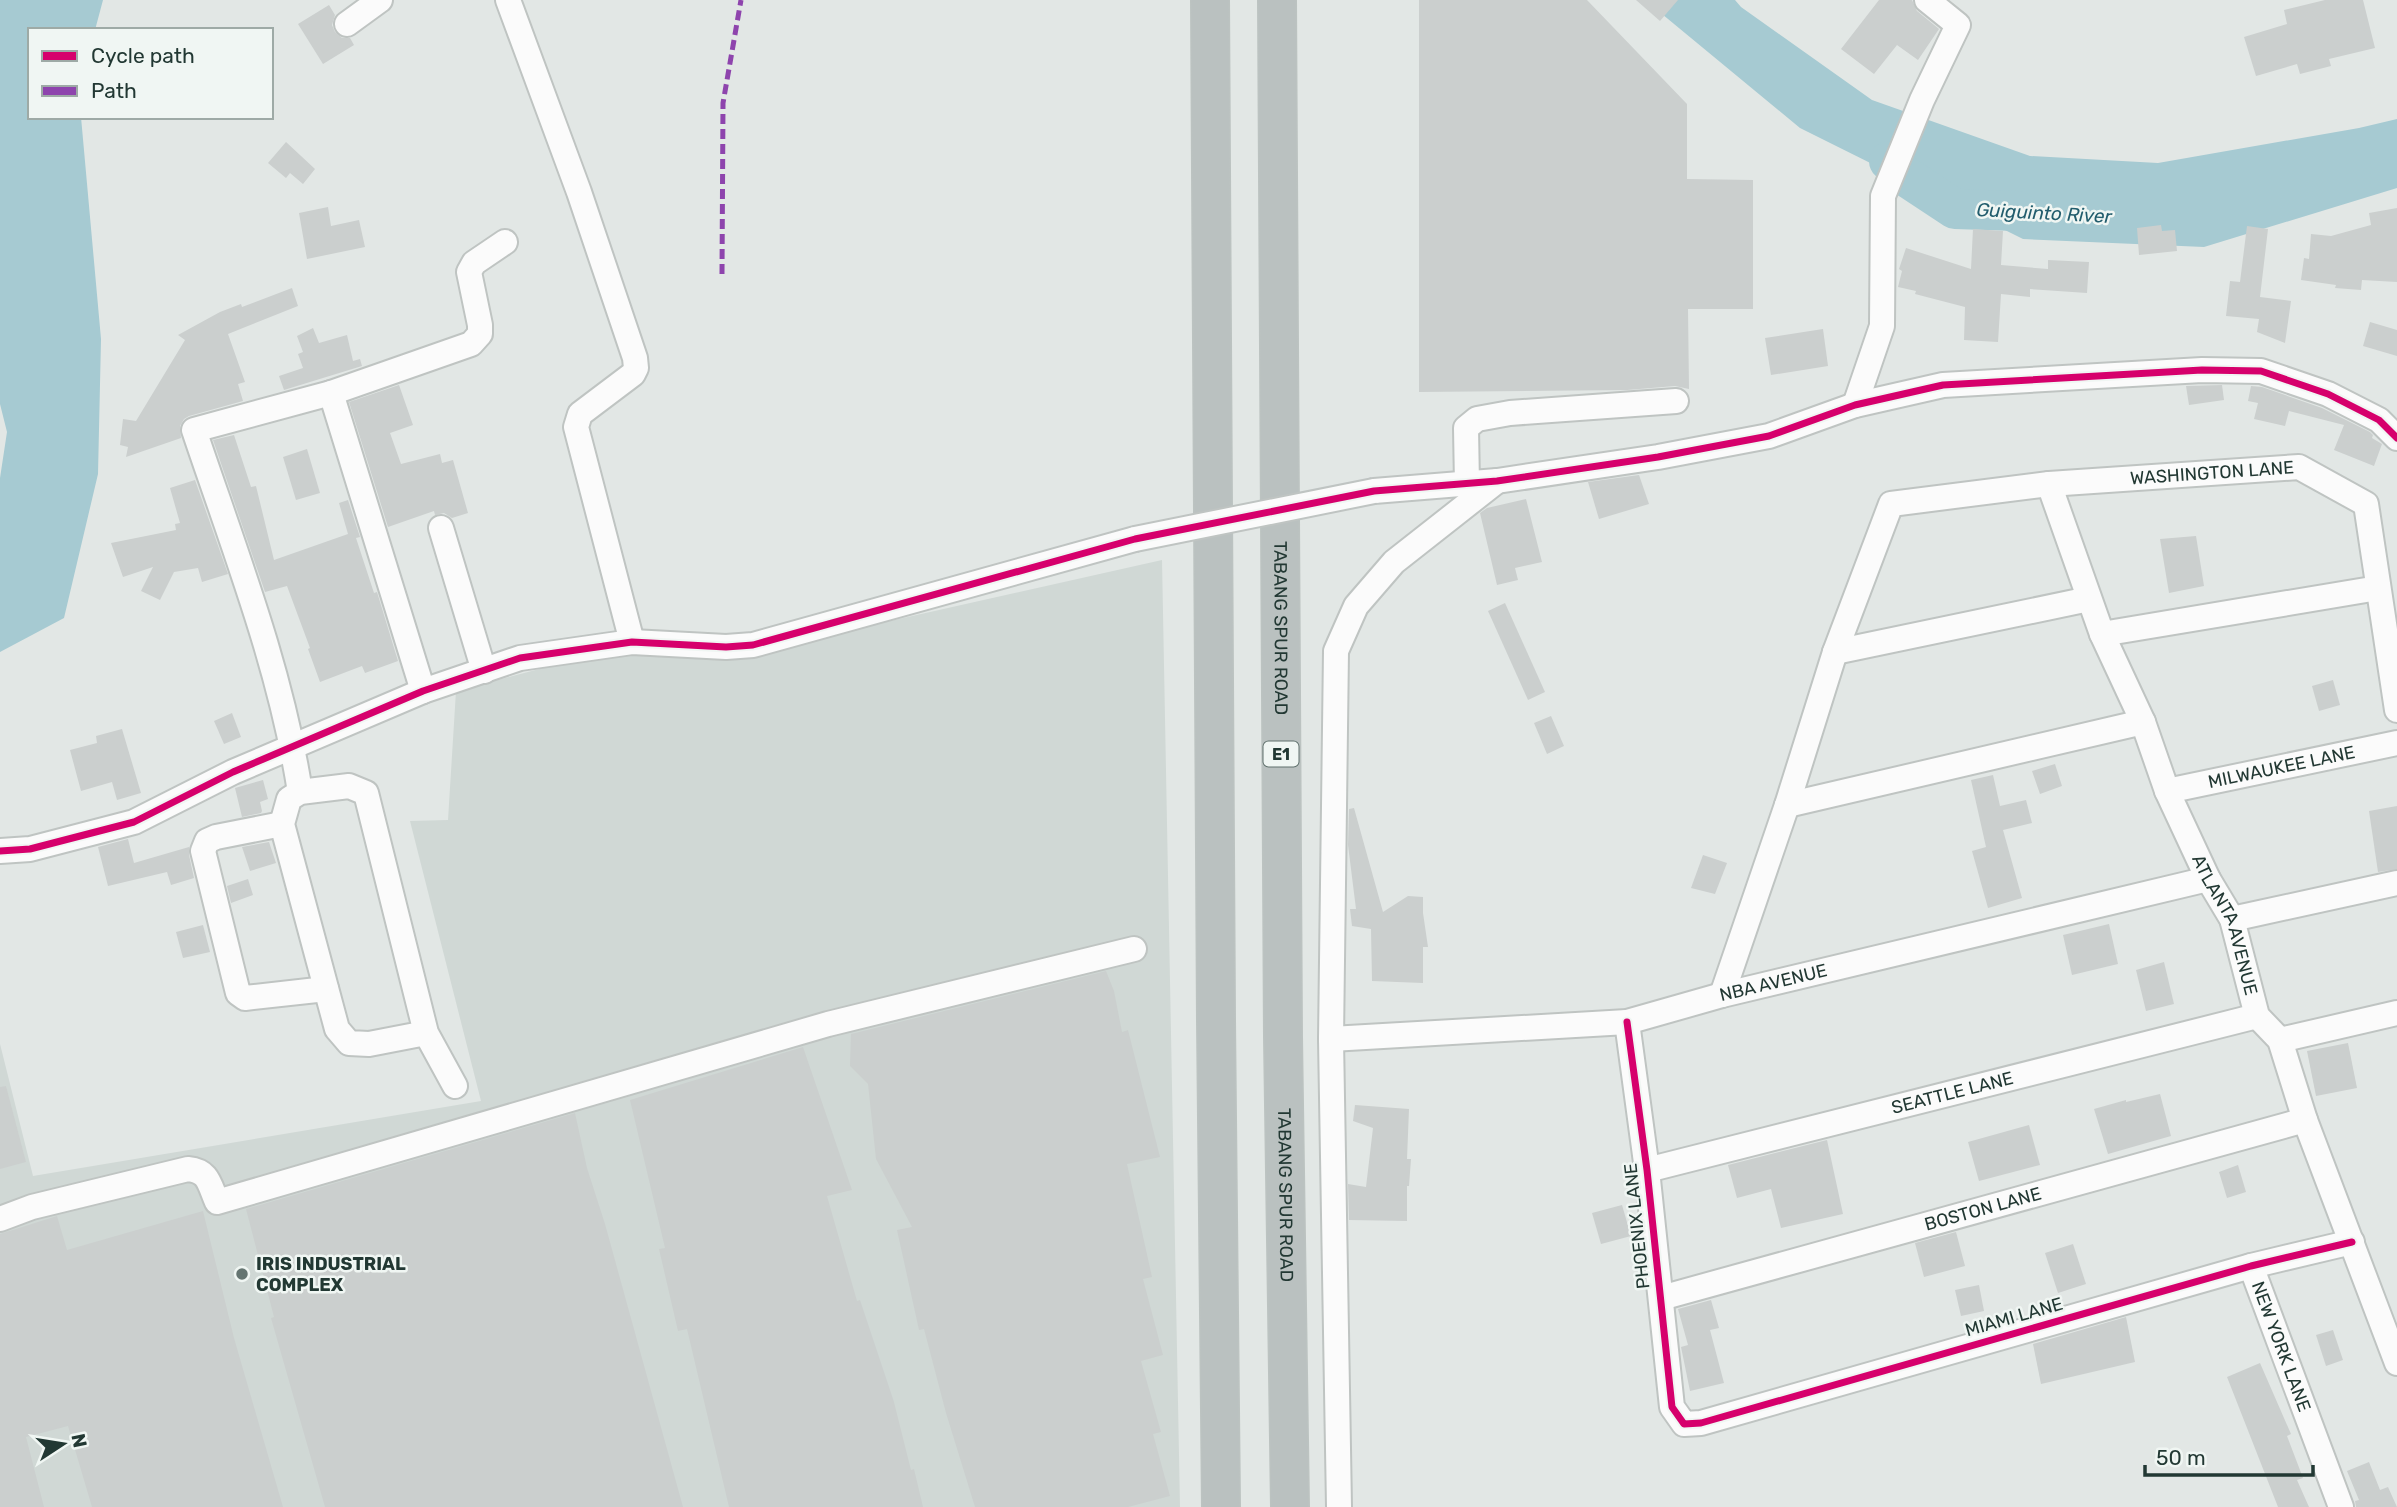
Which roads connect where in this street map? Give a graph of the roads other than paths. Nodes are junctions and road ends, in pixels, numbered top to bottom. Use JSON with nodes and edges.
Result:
{"nodes":[{"id":1,"x":380,"y":0,"type":"edge"},
{"id":2,"x":508,"y":0,"type":"edge"},
{"id":3,"x":1210,"y":0,"type":"edge"},
{"id":4,"x":1277,"y":0,"type":"edge"},
{"id":5,"x":1927,"y":0,"type":"edge"},
{"id":6,"x":347,"y":24,"type":"dead end"},
{"id":7,"x":505,"y":242,"type":"dead end"},
{"id":8,"x":331,"y":393,"type":"junction"},
{"id":9,"x":1676,"y":401,"type":"dead end"},
{"id":10,"x":1855,"y":405,"type":"junction"},
{"id":11,"x":2397,"y":438,"type":"edge"},
{"id":12,"x":1497,"y":481,"type":"junction"},
{"id":13,"x":2049,"y":484,"type":"junction"},
{"id":14,"x":1467,"y":485,"type":"junction"},
{"id":15,"x":441,"y":528,"type":"dead end"},
{"id":16,"x":2378,"y":588,"type":"junction"},
{"id":17,"x":2089,"y":599,"type":"junction"},
{"id":18,"x":2102,"y":634,"type":"junction"},
{"id":19,"x":632,"y":642,"type":"junction"},
{"id":20,"x":1835,"y":652,"type":"junction"},
{"id":21,"x":484,"y":671,"type":"junction"},
{"id":22,"x":423,"y":691,"type":"junction"},
{"id":23,"x":2397,"y":710,"type":"edge"},
{"id":24,"x":2143,"y":722,"type":"junction"},
{"id":25,"x":2397,"y":743,"type":"edge"},
{"id":26,"x":292,"y":747,"type":"junction"},
{"id":27,"x":2167,"y":791,"type":"junction"},
{"id":28,"x":300,"y":792,"type":"junction"},
{"id":29,"x":1787,"y":805,"type":"junction"},
{"id":30,"x":282,"y":824,"type":"junction"},
{"id":31,"x":0,"y":851,"type":"edge"},
{"id":32,"x":2208,"y":879,"type":"junction"},
{"id":33,"x":2397,"y":883,"type":"edge"},
{"id":34,"x":2232,"y":919,"type":"junction"},
{"id":35,"x":1134,"y":949,"type":"dead end"},
{"id":36,"x":326,"y":989,"type":"junction"},
{"id":37,"x":1722,"y":995,"type":"junction"},
{"id":38,"x":2397,"y":1013,"type":"edge"},
{"id":39,"x":2257,"y":1016,"type":"junction"},
{"id":40,"x":1627,"y":1021,"type":"junction"},
{"id":41,"x":426,"y":1033,"type":"junction"},
{"id":42,"x":1331,"y":1039,"type":"junction"},
{"id":43,"x":2280,"y":1040,"type":"junction"},
{"id":44,"x":455,"y":1086,"type":"dead end"},
{"id":45,"x":2305,"y":1120,"type":"junction"},
{"id":46,"x":1647,"y":1170,"type":"junction"},
{"id":47,"x":0,"y":1219,"type":"edge"},
{"id":48,"x":2353,"y":1242,"type":"junction"},
{"id":49,"x":2251,"y":1266,"type":"junction"},
{"id":50,"x":1661,"y":1298,"type":"junction"},
{"id":51,"x":2391,"y":1332,"type":"edge"},
{"id":52,"x":2397,"y":1363,"type":"edge"},
{"id":53,"x":1684,"y":1424,"type":"joint"},
{"id":54,"x":1221,"y":1507,"type":"edge"},
{"id":55,"x":1290,"y":1507,"type":"edge"},
{"id":56,"x":1339,"y":1507,"type":"edge"},
{"id":57,"x":2341,"y":1507,"type":"edge"}],
"edges":[{"from":1,"to":6,"type":"street"},
{"from":2,"to":19,"type":"street"},
{"from":3,"to":54,"type":"highway"},
{"from":4,"to":55,"type":"highway","name":"TABANG SPUR ROAD","number":"E1"},
{"from":5,"to":10,"type":"street"},
{"from":7,"to":8,"type":"street"},
{"from":8,"to":22,"type":"street"},
{"from":8,"to":26,"type":"street"},
{"from":9,"to":14,"type":"street"},
{"from":10,"to":11,"type":"street"},
{"from":10,"to":12,"type":"street"},
{"from":12,"to":14,"type":"street"},
{"from":12,"to":42,"type":"street"},
{"from":13,"to":16,"type":"street","name":"WASHINGTON LANE"},
{"from":13,"to":17,"type":"street","name":"ATLANTA AVENUE"},
{"from":13,"to":20,"type":"street"},
{"from":14,"to":19,"type":"street","bridge":true},
{"from":15,"to":21,"type":"street"},
{"from":16,"to":18,"type":"street"},
{"from":16,"to":23,"type":"street","name":"WASHINGTON LANE"},
{"from":17,"to":18,"type":"street","name":"ATLANTA AVENUE"},
{"from":17,"to":20,"type":"street"},
{"from":18,"to":24,"type":"street","name":"ATLANTA AVENUE"},
{"from":19,"to":21,"type":"street"},
{"from":20,"to":29,"type":"street"},
{"from":21,"to":22,"type":"street"},
{"from":22,"to":26,"type":"street"},
{"from":24,"to":27,"type":"street","name":"ATLANTA AVENUE"},
{"from":24,"to":29,"type":"street"},
{"from":25,"to":27,"type":"street","name":"MILWAUKEE LANE"},
{"from":26,"to":28,"type":"street"},
{"from":26,"to":31,"type":"street"},
{"from":27,"to":32,"type":"street","name":"ATLANTA AVENUE"},
{"from":28,"to":30,"type":"street"},
{"from":28,"to":41,"type":"street"},
{"from":29,"to":37,"type":"street"},
{"from":30,"to":36,"type":"street"},
{"from":30,"to":36,"type":"street"},
{"from":32,"to":34,"type":"street","name":"ATLANTA AVENUE"},
{"from":32,"to":37,"type":"street","name":"NBA AVENUE"},
{"from":33,"to":34,"type":"street"},
{"from":34,"to":39,"type":"street","name":"ATLANTA AVENUE"},
{"from":35,"to":47,"type":"street"},
{"from":36,"to":41,"type":"street"},
{"from":37,"to":40,"type":"street","name":"NBA AVENUE"},
{"from":38,"to":43,"type":"street"},
{"from":39,"to":43,"type":"street","name":"ATLANTA AVENUE"},
{"from":39,"to":46,"type":"street","name":"SEATTLE LANE"},
{"from":40,"to":42,"type":"street","name":"NBA AVENUE"},
{"from":40,"to":46,"type":"street","name":"PHOENIX LANE"},
{"from":41,"to":44,"type":"street"},
{"from":42,"to":56,"type":"street"},
{"from":43,"to":45,"type":"street","name":"ATLANTA AVENUE"},
{"from":45,"to":48,"type":"street","name":"ATLANTA AVENUE"},
{"from":45,"to":50,"type":"street","name":"BOSTON LANE"},
{"from":46,"to":50,"type":"street","name":"PHOENIX LANE"},
{"from":48,"to":49,"type":"street","name":"MIAMI LANE"},
{"from":48,"to":51,"type":"street","name":"ATLANTA AVENUE"},
{"from":49,"to":53,"type":"street","name":"MIAMI LANE"},
{"from":49,"to":57,"type":"street","name":"NEW YORK LANE"},
{"from":50,"to":53,"type":"street","name":"PHOENIX LANE"},
{"from":51,"to":52,"type":"street","name":"ATLANTA AVENUE"}]}
